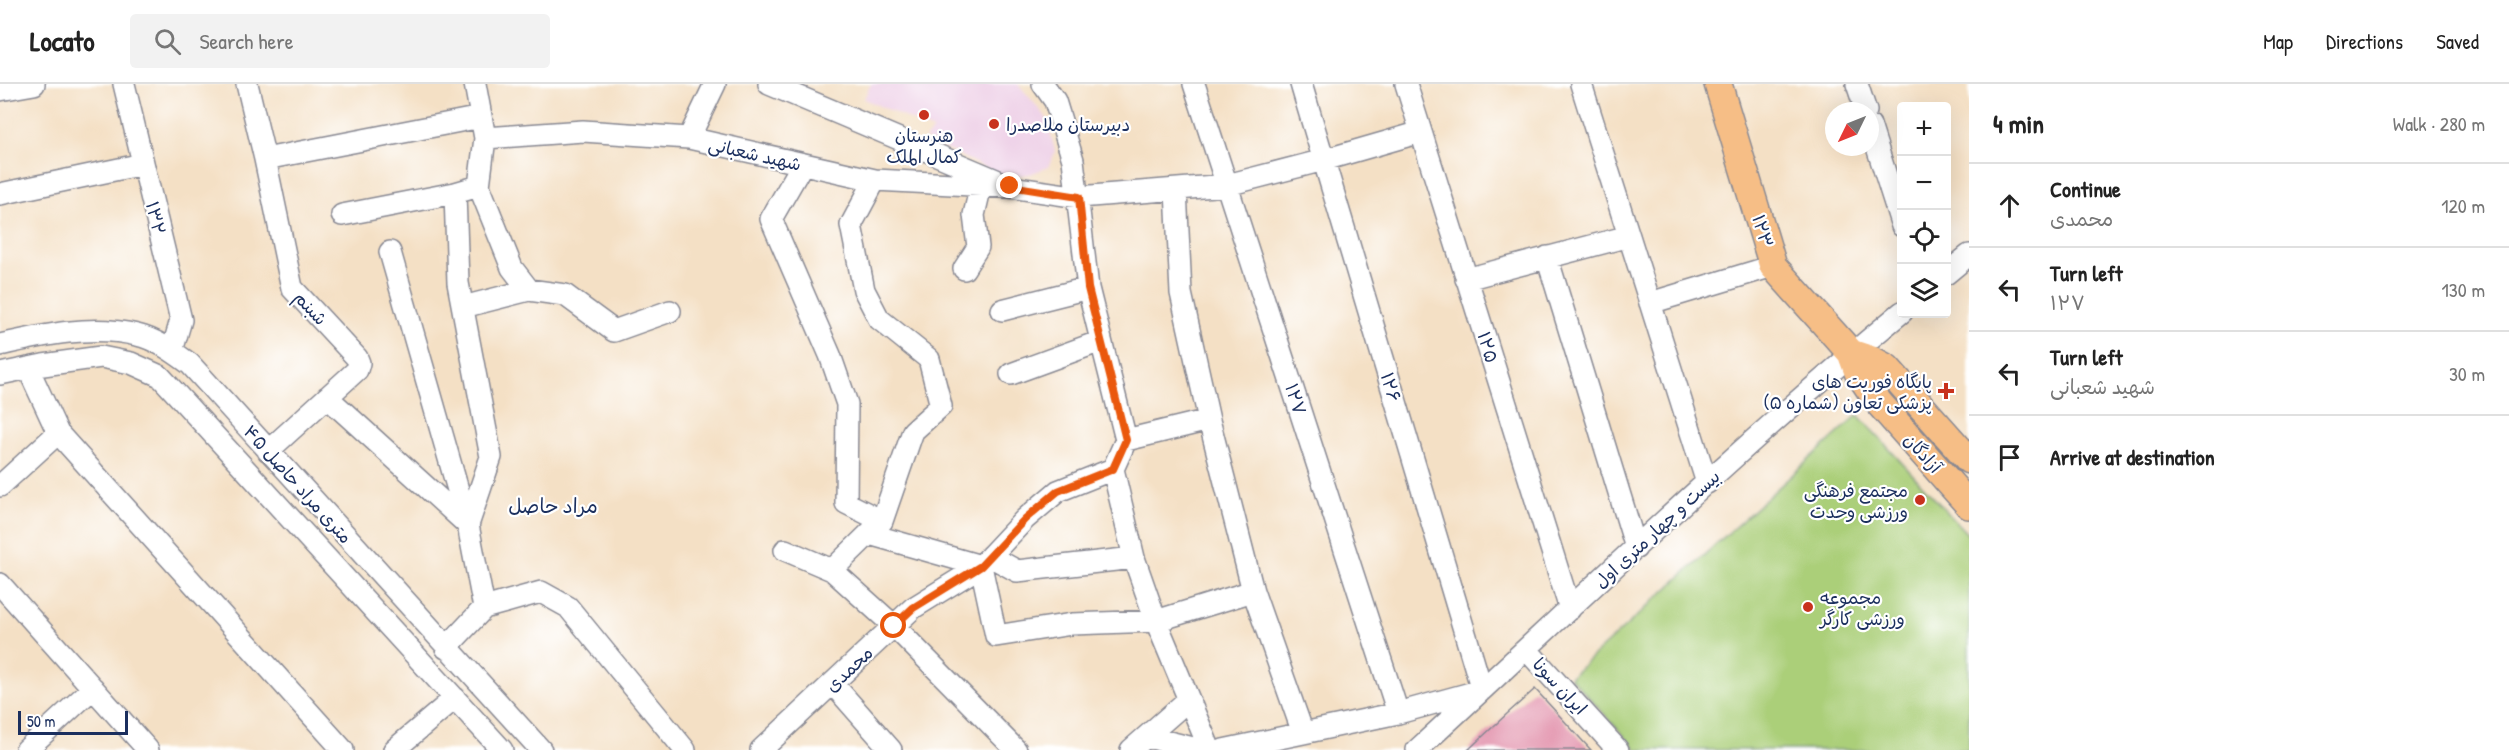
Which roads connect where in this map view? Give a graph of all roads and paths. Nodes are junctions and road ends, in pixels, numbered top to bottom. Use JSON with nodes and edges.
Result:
{"nodes":[{"id":1,"x":34,"y":84,"type":"edge"},
{"id":2,"x":124,"y":84,"type":"edge"},
{"id":3,"x":247,"y":84,"type":"edge"},
{"id":4,"x":475,"y":84,"type":"edge"},
{"id":5,"x":715,"y":84,"type":"edge"},
{"id":6,"x":769,"y":84,"type":"edge"},
{"id":7,"x":1043,"y":84,"type":"edge"},
{"id":8,"x":1194,"y":84,"type":"edge"},
{"id":9,"x":1301,"y":84,"type":"edge"},
{"id":10,"x":1406,"y":84,"type":"edge"},
{"id":11,"x":1581,"y":84,"type":"edge"},
{"id":12,"x":1718,"y":84,"type":"edge"},
{"id":13,"x":1857,"y":84,"type":"edge"},
{"id":14,"x":0,"y":90,"type":"edge"},
{"id":15,"x":1863,"y":102,"type":"edge"},
{"id":16,"x":481,"y":117,"type":"junction"},
{"id":17,"x":1421,"y":132,"type":"junction"},
{"id":18,"x":485,"y":138,"type":"junction"},
{"id":19,"x":689,"y":138,"type":"junction"},
{"id":20,"x":1879,"y":153,"type":"edge"},
{"id":21,"x":266,"y":159,"type":"junction"},
{"id":22,"x":1324,"y":160,"type":"junction"},
{"id":23,"x":143,"y":164,"type":"junction"},
{"id":24,"x":802,"y":165,"type":"junction"},
{"id":25,"x":875,"y":180,"type":"junction"},
{"id":26,"x":981,"y":185,"type":"junction"},
{"id":27,"x":1227,"y":185,"type":"junction"},
{"id":28,"x":479,"y":186,"type":"junction"},
{"id":29,"x":1010,"y":186,"type":"junction"},
{"id":30,"x":1176,"y":190,"type":"junction"},
{"id":31,"x":455,"y":193,"type":"junction"},
{"id":32,"x":0,"y":194,"type":"edge"},
{"id":33,"x":1079,"y":197,"type":"junction"},
{"id":34,"x":1897,"y":210,"type":"edge"},
{"id":35,"x":342,"y":215,"type":"dead end"},
{"id":36,"x":1629,"y":236,"type":"junction"},
{"id":37,"x":390,"y":252,"type":"dead end"},
{"id":38,"x":1969,"y":255,"type":"edge"},
{"id":39,"x":1547,"y":257,"type":"junction"},
{"id":40,"x":1773,"y":266,"type":"junction"},
{"id":41,"x":964,"y":269,"type":"dead end"},
{"id":42,"x":1951,"y":271,"type":"edge"},
{"id":43,"x":1466,"y":279,"type":"junction"},
{"id":44,"x":1088,"y":288,"type":"junction"},
{"id":45,"x":529,"y":290,"type":"junction"},
{"id":46,"x":1650,"y":303,"type":"junction"},
{"id":47,"x":463,"y":307,"type":"junction"},
{"id":48,"x":1002,"y":310,"type":"dead end"},
{"id":49,"x":670,"y":311,"type":"dead end"},
{"id":50,"x":1897,"y":316,"type":"edge"},
{"id":51,"x":1101,"y":341,"type":"junction"},
{"id":52,"x":0,"y":345,"type":"edge"},
{"id":53,"x":172,"y":351,"type":"junction"},
{"id":54,"x":1851,"y":353,"type":"junction"},
{"id":55,"x":28,"y":368,"type":"junction"},
{"id":56,"x":0,"y":374,"type":"edge"},
{"id":57,"x":1011,"y":374,"type":"dead end"},
{"id":58,"x":327,"y":397,"type":"junction"},
{"id":59,"x":1209,"y":420,"type":"junction"},
{"id":60,"x":58,"y":434,"type":"junction"},
{"id":61,"x":1126,"y":440,"type":"junction"},
{"id":62,"x":268,"y":451,"type":"junction"},
{"id":63,"x":1969,"y":460,"type":"edge"},
{"id":64,"x":1113,"y":469,"type":"junction"},
{"id":65,"x":1707,"y":483,"type":"junction"},
{"id":66,"x":0,"y":486,"type":"edge"},
{"id":67,"x":1969,"y":505,"type":"edge"},
{"id":68,"x":468,"y":525,"type":"junction"},
{"id":69,"x":875,"y":527,"type":"junction"},
{"id":70,"x":1636,"y":548,"type":"junction"},
{"id":71,"x":785,"y":550,"type":"dead end"},
{"id":72,"x":1134,"y":558,"type":"junction"},
{"id":73,"x":986,"y":561,"type":"junction"},
{"id":74,"x":832,"y":570,"type":"junction"},
{"id":75,"x":0,"y":584,"type":"edge"},
{"id":76,"x":1253,"y":591,"type":"junction"},
{"id":77,"x":484,"y":608,"type":"junction"},
{"id":78,"x":1569,"y":609,"type":"junction"},
{"id":79,"x":1156,"y":621,"type":"junction"},
{"id":80,"x":894,"y":626,"type":"junction"},
{"id":81,"x":446,"y":648,"type":"junction"},
{"id":82,"x":1526,"y":649,"type":"junction"},
{"id":83,"x":833,"y":684,"type":"junction"},
{"id":84,"x":93,"y":688,"type":"junction"},
{"id":85,"x":1482,"y":690,"type":"junction"},
{"id":86,"x":455,"y":698,"type":"junction"},
{"id":87,"x":1188,"y":700,"type":"junction"},
{"id":88,"x":1398,"y":713,"type":"junction"},
{"id":89,"x":1303,"y":733,"type":"junction"},
{"id":90,"x":1148,"y":737,"type":"junction"},
{"id":91,"x":1429,"y":746,"type":"edge"},
{"id":92,"x":26,"y":750,"type":"edge"},
{"id":93,"x":148,"y":750,"type":"edge"},
{"id":94,"x":343,"y":750,"type":"edge"},
{"id":95,"x":394,"y":750,"type":"edge"},
{"id":96,"x":502,"y":750,"type":"edge"},
{"id":97,"x":540,"y":750,"type":"edge"},
{"id":98,"x":685,"y":750,"type":"edge"},
{"id":99,"x":761,"y":750,"type":"edge"},
{"id":100,"x":891,"y":750,"type":"edge"},
{"id":101,"x":1016,"y":750,"type":"edge"},
{"id":102,"x":1131,"y":750,"type":"edge"},
{"id":103,"x":1201,"y":750,"type":"edge"},
{"id":104,"x":1210,"y":750,"type":"edge"},
{"id":105,"x":1223,"y":750,"type":"edge"},
{"id":106,"x":1618,"y":750,"type":"edge"}],
"edges":[{"from":1,"to":14,"type":"street"},
{"from":2,"to":23,"type":"street","name":"۱۳۲"},
{"from":3,"to":21,"type":"street","name":"شبنم"},
{"from":4,"to":16,"type":"street"},
{"from":5,"to":19,"type":"street"},
{"from":6,"to":29,"type":"street"},
{"from":7,"to":33,"type":"street"},
{"from":8,"to":27,"type":"street","name":"۱۲۷"},
{"from":9,"to":22,"type":"street","name":"۱۲۶"},
{"from":10,"to":17,"type":"street","name":"۱۲۵"},
{"from":11,"to":36,"type":"street"},
{"from":12,"to":40,"type":"main road","name":"۱۲۳"},
{"from":13,"to":15,"type":"street"},
{"from":16,"to":18,"type":"street"},
{"from":16,"to":21,"type":"street"},
{"from":17,"to":22,"type":"street","name":"شهید شعبانی"},
{"from":17,"to":43,"type":"street","name":"۱۲۵"},
{"from":18,"to":19,"type":"street","name":"شهید شعبانی"},
{"from":18,"to":28,"type":"street"},
{"from":19,"to":24,"type":"street","name":"شهید شعبانی"},
{"from":20,"to":34,"type":"street"},
{"from":21,"to":58,"type":"street","name":"شبنم"},
{"from":22,"to":27,"type":"street","name":"شهید شعبانی"},
{"from":22,"to":85,"type":"street","name":"۱۲۶"},
{"from":23,"to":32,"type":"street"},
{"from":23,"to":53,"type":"street","name":"۱۳۲"},
{"from":24,"to":25,"type":"street","name":"شهید شعبانی"},
{"from":24,"to":69,"type":"street"},
{"from":25,"to":26,"type":"street","name":"شهید شعبانی"},
{"from":25,"to":69,"type":"street"},
{"from":26,"to":29,"type":"street","name":"شهید شعبانی"},
{"from":26,"to":41,"type":"street"},
{"from":27,"to":30,"type":"street","name":"شهید شعبانی"},
{"from":27,"to":88,"type":"street","name":"۱۲۷"},
{"from":28,"to":31,"type":"street"},
{"from":28,"to":45,"type":"street"},
{"from":29,"to":33,"type":"street","name":"شهید شعبانی"},
{"from":30,"to":33,"type":"street","name":"شهید شعبانی"},
{"from":30,"to":59,"type":"street"},
{"from":31,"to":35,"type":"street"},
{"from":31,"to":47,"type":"street"},
{"from":33,"to":44,"type":"street"},
{"from":36,"to":39,"type":"street"},
{"from":36,"to":46,"type":"street"},
{"from":37,"to":68,"type":"street"},
{"from":38,"to":42,"type":"street"},
{"from":39,"to":43,"type":"street"},
{"from":39,"to":70,"type":"street"},
{"from":40,"to":46,"type":"street"},
{"from":40,"to":54,"type":"main road","name":"۱۲۳"},
{"from":43,"to":78,"type":"street","name":"۱۲۵"},
{"from":44,"to":48,"type":"street"},
{"from":44,"to":51,"type":"street"},
{"from":45,"to":47,"type":"street"},
{"from":45,"to":49,"type":"street"},
{"from":46,"to":65,"type":"street"},
{"from":47,"to":68,"type":"street"},
{"from":50,"to":54,"type":"street","name":"بیست و چهار متری اول"},
{"from":51,"to":57,"type":"street"},
{"from":51,"to":61,"type":"street"},
{"from":52,"to":53,"type":"street","name":"۴۵ متری مراد حاصل"},
{"from":53,"to":62,"type":"street","name":"۴۵ متری مراد حاصل"},
{"from":54,"to":63,"type":"main road","name":"آزادگان"},
{"from":54,"to":65,"type":"street","name":"بیست و چهار متری اول"},
{"from":54,"to":67,"type":"main road","name":"آزادگان"},
{"from":55,"to":56,"type":"street","name":"۴۵ متری مراد حاصل"},
{"from":55,"to":60,"type":"street"},
{"from":55,"to":86,"type":"street","name":"۴۵ متری مراد حاصل"},
{"from":58,"to":62,"type":"street","name":"شبنم"},
{"from":58,"to":68,"type":"street"},
{"from":59,"to":61,"type":"street"},
{"from":59,"to":76,"type":"street"},
{"from":60,"to":66,"type":"street"},
{"from":60,"to":94,"type":"street"},
{"from":61,"to":64,"type":"street"},
{"from":62,"to":81,"type":"street","name":"۴۵ متری مراد حاصل"},
{"from":64,"to":72,"type":"street"},
{"from":64,"to":73,"type":"street","name":"محمدی"},
{"from":65,"to":70,"type":"street","name":"بیست و چهار متری اول"},
{"from":68,"to":77,"type":"street"},
{"from":69,"to":73,"type":"street"},
{"from":69,"to":74,"type":"street"},
{"from":70,"to":78,"type":"street","name":"بیست و چهار متری اول"},
{"from":71,"to":74,"type":"street"},
{"from":72,"to":73,"type":"street"},
{"from":72,"to":79,"type":"street"},
{"from":73,"to":79,"type":"street"},
{"from":73,"to":80,"type":"street","name":"محمدی"},
{"from":74,"to":80,"type":"street"},
{"from":75,"to":84,"type":"street"},
{"from":76,"to":79,"type":"street"},
{"from":76,"to":89,"type":"street"},
{"from":77,"to":81,"type":"street"},
{"from":77,"to":98,"type":"street"},
{"from":78,"to":82,"type":"street","name":"بیست و چهار متری اول"},
{"from":79,"to":87,"type":"street"},
{"from":80,"to":83,"type":"street","name":"محمدی"},
{"from":80,"to":101,"type":"street"},
{"from":81,"to":97,"type":"street","name":"۴۵ متری مراد حاصل"},
{"from":82,"to":85,"type":"street","name":"بیست و چهار متری اول"},
{"from":82,"to":106,"type":"street","name":"ایران سونا"},
{"from":83,"to":99,"type":"street","name":"محمدی"},
{"from":83,"to":100,"type":"street"},
{"from":84,"to":92,"type":"street"},
{"from":84,"to":93,"type":"street"},
{"from":85,"to":88,"type":"street"},
{"from":85,"to":91,"type":"street","name":"بیست و چهار متری اول"},
{"from":86,"to":95,"type":"street"},
{"from":86,"to":96,"type":"street","name":"۴۵ متری مراد حاصل"},
{"from":87,"to":90,"type":"street"},
{"from":87,"to":104,"type":"street"},
{"from":88,"to":89,"type":"street"},
{"from":89,"to":105,"type":"street"},
{"from":90,"to":102,"type":"street"},
{"from":90,"to":103,"type":"street"}]}
